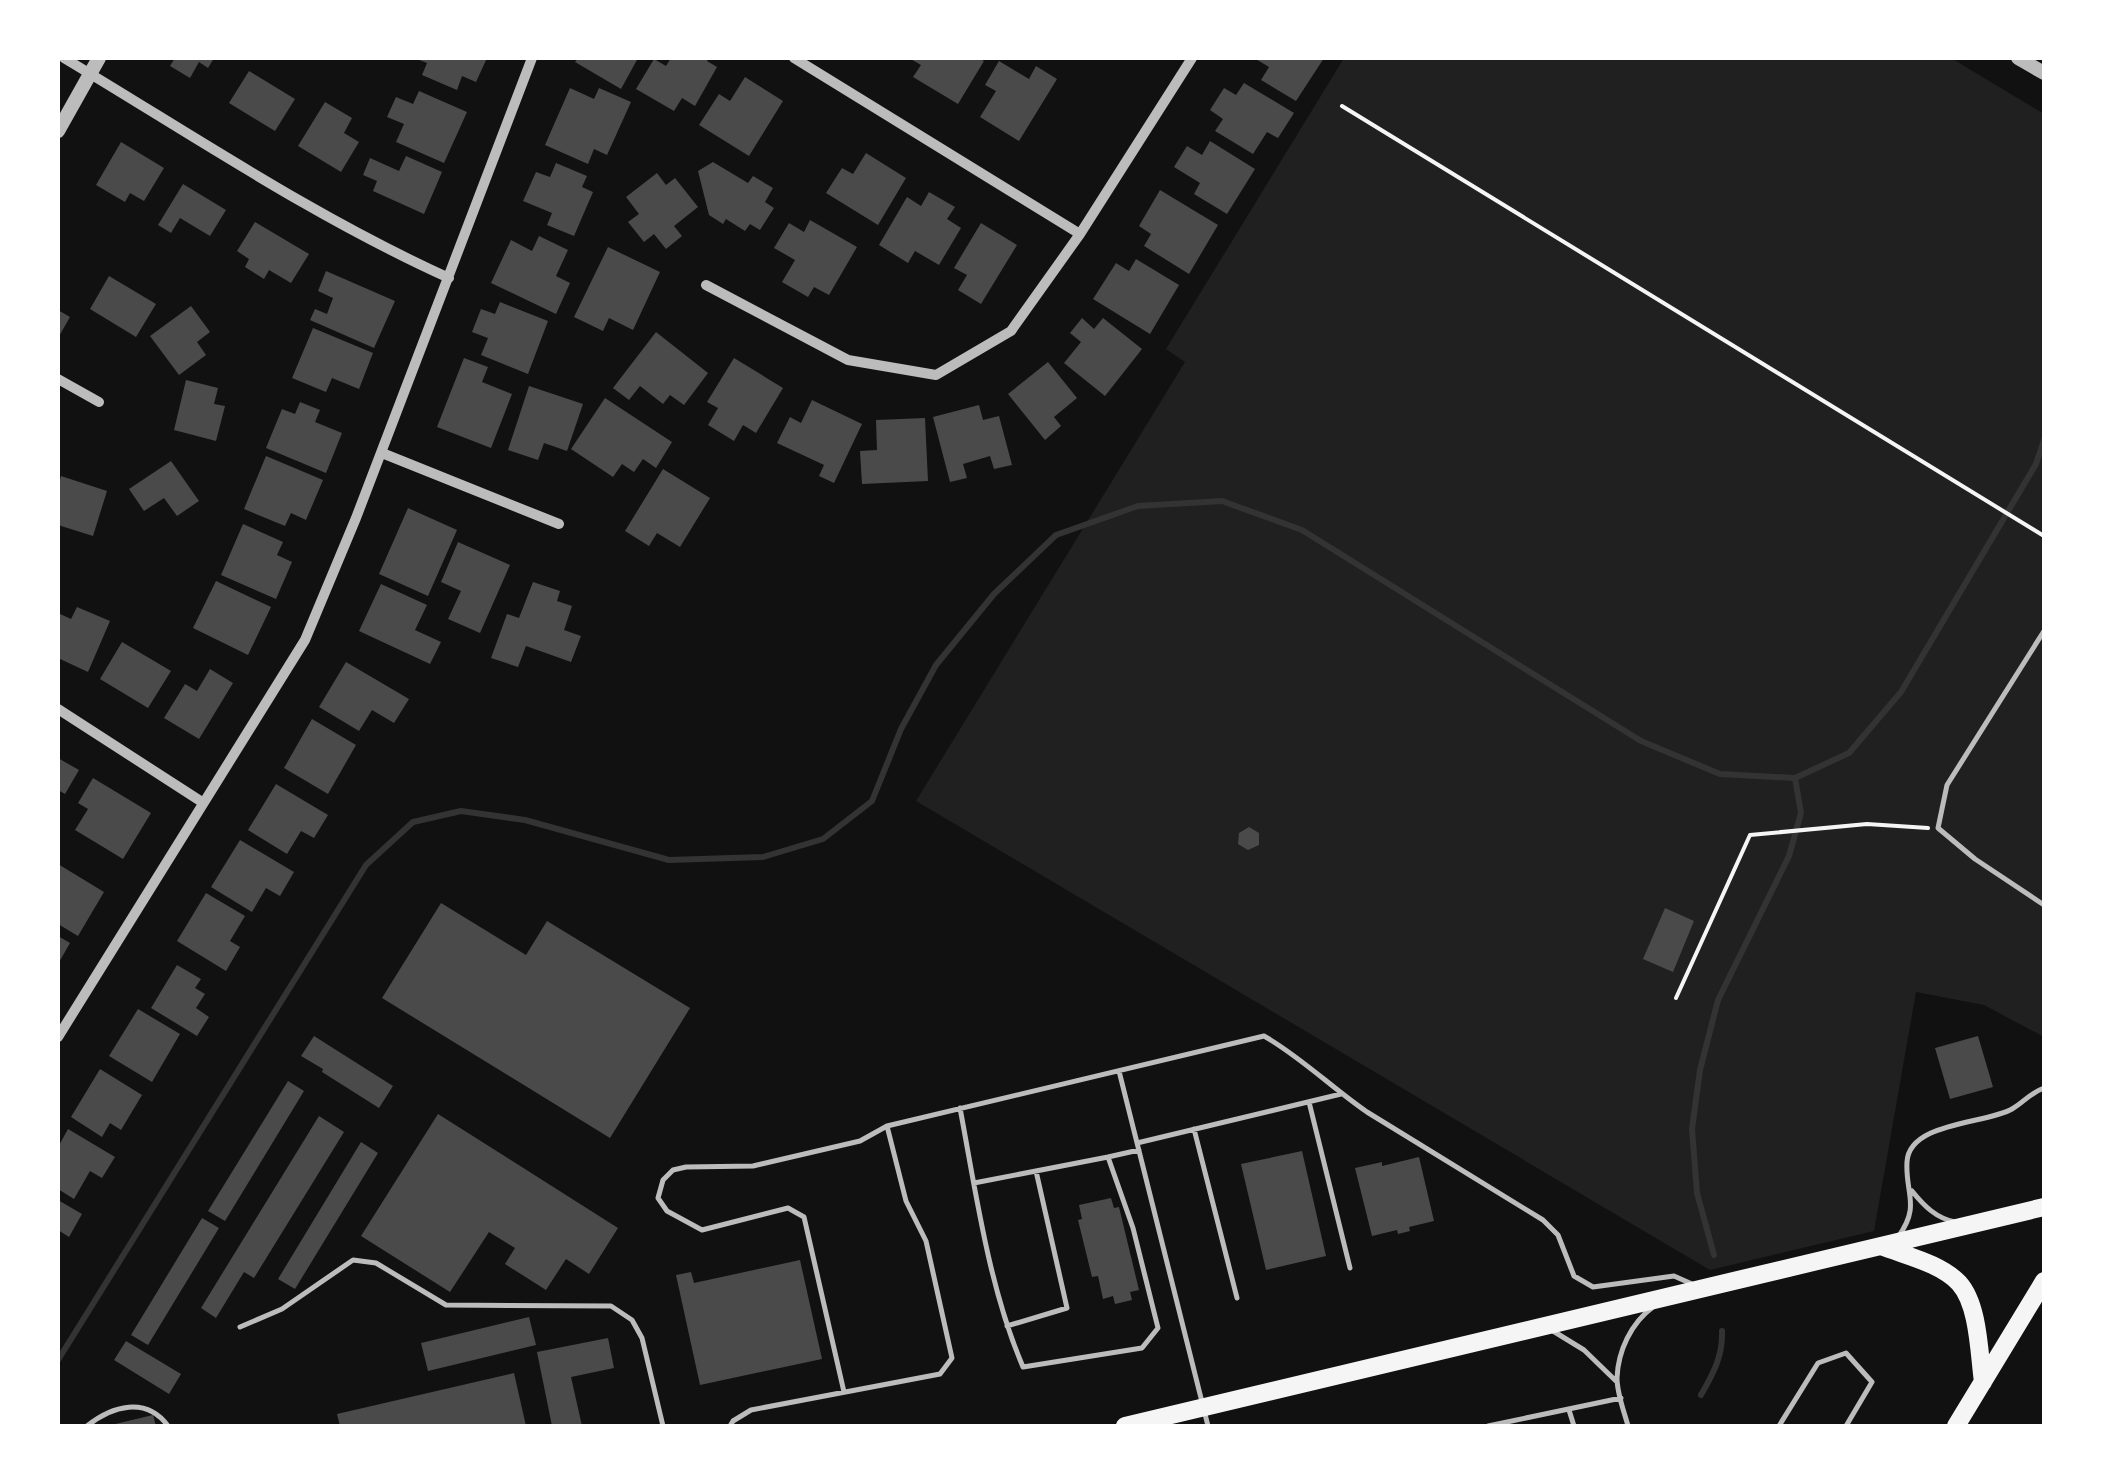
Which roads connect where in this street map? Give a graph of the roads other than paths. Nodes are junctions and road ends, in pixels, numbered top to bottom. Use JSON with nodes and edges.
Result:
{"nodes":[{"id":1,"x":64,"y":58,"type":"edge"},
{"id":2,"x":98,"y":58,"type":"edge"},
{"id":3,"x":532,"y":58,"type":"edge"},
{"id":4,"x":794,"y":58,"type":"edge"},
{"id":5,"x":1192,"y":58,"type":"edge"},
{"id":6,"x":2018,"y":58,"type":"edge"},
{"id":7,"x":90,"y":72,"type":"junction"},
{"id":8,"x":2044,"y":73,"type":"edge"},
{"id":9,"x":58,"y":131,"type":"edge"},
{"id":10,"x":1080,"y":234,"type":"junction"},
{"id":11,"x":449,"y":278,"type":"junction"},
{"id":12,"x":706,"y":285,"type":"dead end"},
{"id":13,"x":58,"y":380,"type":"edge"},
{"id":14,"x":99,"y":402,"type":"dead end"},
{"id":15,"x":382,"y":453,"type":"junction"},
{"id":16,"x":558,"y":524,"type":"dead end"},
{"id":17,"x":2044,"y":630,"type":"edge"},
{"id":18,"x":58,"y":709,"type":"edge"},
{"id":19,"x":202,"y":802,"type":"junction"},
{"id":20,"x":2044,"y":904,"type":"edge"},
{"id":21,"x":58,"y":1037,"type":"edge"},
{"id":22,"x":1119,"y":1070,"type":"junction"},
{"id":23,"x":2044,"y":1088,"type":"edge"},
{"id":24,"x":1341,"y":1094,"type":"junction"},
{"id":25,"x":1309,"y":1102,"type":"junction"},
{"id":26,"x":960,"y":1108,"type":"junction"},
{"id":27,"x":887,"y":1126,"type":"junction"},
{"id":28,"x":1194,"y":1129,"type":"junction"},
{"id":29,"x":1138,"y":1146,"type":"junction"},
{"id":30,"x":1108,"y":1158,"type":"junction"},
{"id":31,"x":1036,"y":1171,"type":"junction"},
{"id":32,"x":974,"y":1183,"type":"junction"},
{"id":33,"x":1910,"y":1189,"type":"junction"},
{"id":34,"x":2044,"y":1207,"type":"edge"},
{"id":35,"x":1967,"y":1225,"type":"junction"},
{"id":36,"x":1887,"y":1245,"type":"junction"},
{"id":37,"x":1350,"y":1268,"type":"dead end"},
{"id":38,"x":2044,"y":1281,"type":"edge"},
{"id":39,"x":1702,"y":1289,"type":"junction"},
{"id":40,"x":1237,"y":1298,"type":"dead end"},
{"id":41,"x":1665,"y":1298,"type":"junction"},
{"id":42,"x":1007,"y":1326,"type":"junction"},
{"id":43,"x":1546,"y":1326,"type":"junction"},
{"id":44,"x":240,"y":1327,"type":"dead end"},
{"id":45,"x":1617,"y":1382,"type":"junction"},
{"id":46,"x":1983,"y":1382,"type":"junction"},
{"id":47,"x":844,"y":1392,"type":"junction"},
{"id":48,"x":1621,"y":1398,"type":"junction"},
{"id":49,"x":1569,"y":1409,"type":"junction"},
{"id":50,"x":1206,"y":1417,"type":"edge"},
{"id":51,"x":87,"y":1426,"type":"edge"},
{"id":52,"x":168,"y":1426,"type":"edge"},
{"id":53,"x":663,"y":1426,"type":"edge"},
{"id":54,"x":730,"y":1426,"type":"edge"},
{"id":55,"x":1125,"y":1426,"type":"edge"},
{"id":56,"x":1491,"y":1426,"type":"edge"},
{"id":57,"x":1574,"y":1426,"type":"edge"},
{"id":58,"x":1628,"y":1426,"type":"edge"},
{"id":59,"x":1779,"y":1426,"type":"edge"},
{"id":60,"x":1846,"y":1426,"type":"edge"},
{"id":61,"x":1956,"y":1426,"type":"edge"}],
"edges":[{"from":1,"to":7,"type":"street"},
{"from":2,"to":7,"type":"street"},
{"from":3,"to":11,"type":"street"},
{"from":4,"to":10,"type":"street"},
{"from":5,"to":10,"type":"street"},
{"from":6,"to":8,"type":"street"},
{"from":7,"to":9,"type":"street"},
{"from":7,"to":11,"type":"street"},
{"from":10,"to":12,"type":"street"},
{"from":11,"to":15,"type":"street"},
{"from":13,"to":14,"type":"street"},
{"from":15,"to":16,"type":"street"},
{"from":15,"to":19,"type":"street"},
{"from":17,"to":20,"type":"lane"},
{"from":18,"to":19,"type":"street"},
{"from":19,"to":21,"type":"street"},
{"from":22,"to":24,"type":"lane"},
{"from":22,"to":26,"type":"lane"},
{"from":22,"to":29,"type":"lane"},
{"from":23,"to":33,"type":"lane"},
{"from":24,"to":25,"type":"lane"},
{"from":24,"to":39,"type":"lane"},
{"from":25,"to":28,"type":"lane"},
{"from":25,"to":37,"type":"lane"},
{"from":26,"to":27,"type":"lane"},
{"from":26,"to":32,"type":"lane"},
{"from":27,"to":47,"type":"lane"},
{"from":27,"to":47,"type":"lane"},
{"from":28,"to":29,"type":"lane"},
{"from":28,"to":40,"type":"lane"},
{"from":29,"to":30,"type":"lane"},
{"from":29,"to":50,"type":"lane"},
{"from":30,"to":31,"type":"lane"},
{"from":30,"to":42,"type":"lane"},
{"from":31,"to":32,"type":"lane"},
{"from":31,"to":42,"type":"lane"},
{"from":32,"to":42,"type":"lane"},
{"from":33,"to":35,"type":"lane"},
{"from":33,"to":36,"type":"lane"},
{"from":34,"to":35,"type":"main road"},
{"from":35,"to":36,"type":"main road"},
{"from":36,"to":39,"type":"main road"},
{"from":36,"to":46,"type":"main road"},
{"from":38,"to":46,"type":"main road"},
{"from":39,"to":41,"type":"main road"},
{"from":41,"to":43,"type":"main road"},
{"from":41,"to":45,"type":"lane"},
{"from":43,"to":45,"type":"lane"},
{"from":43,"to":50,"type":"main road"},
{"from":44,"to":53,"type":"lane"},
{"from":45,"to":48,"type":"lane"},
{"from":46,"to":61,"type":"main road"},
{"from":47,"to":54,"type":"lane"},
{"from":48,"to":49,"type":"lane"},
{"from":48,"to":58,"type":"lane"},
{"from":49,"to":56,"type":"lane"},
{"from":49,"to":57,"type":"lane"},
{"from":50,"to":55,"type":"main road"},
{"from":51,"to":52,"type":"lane"},
{"from":59,"to":60,"type":"lane"}]}
